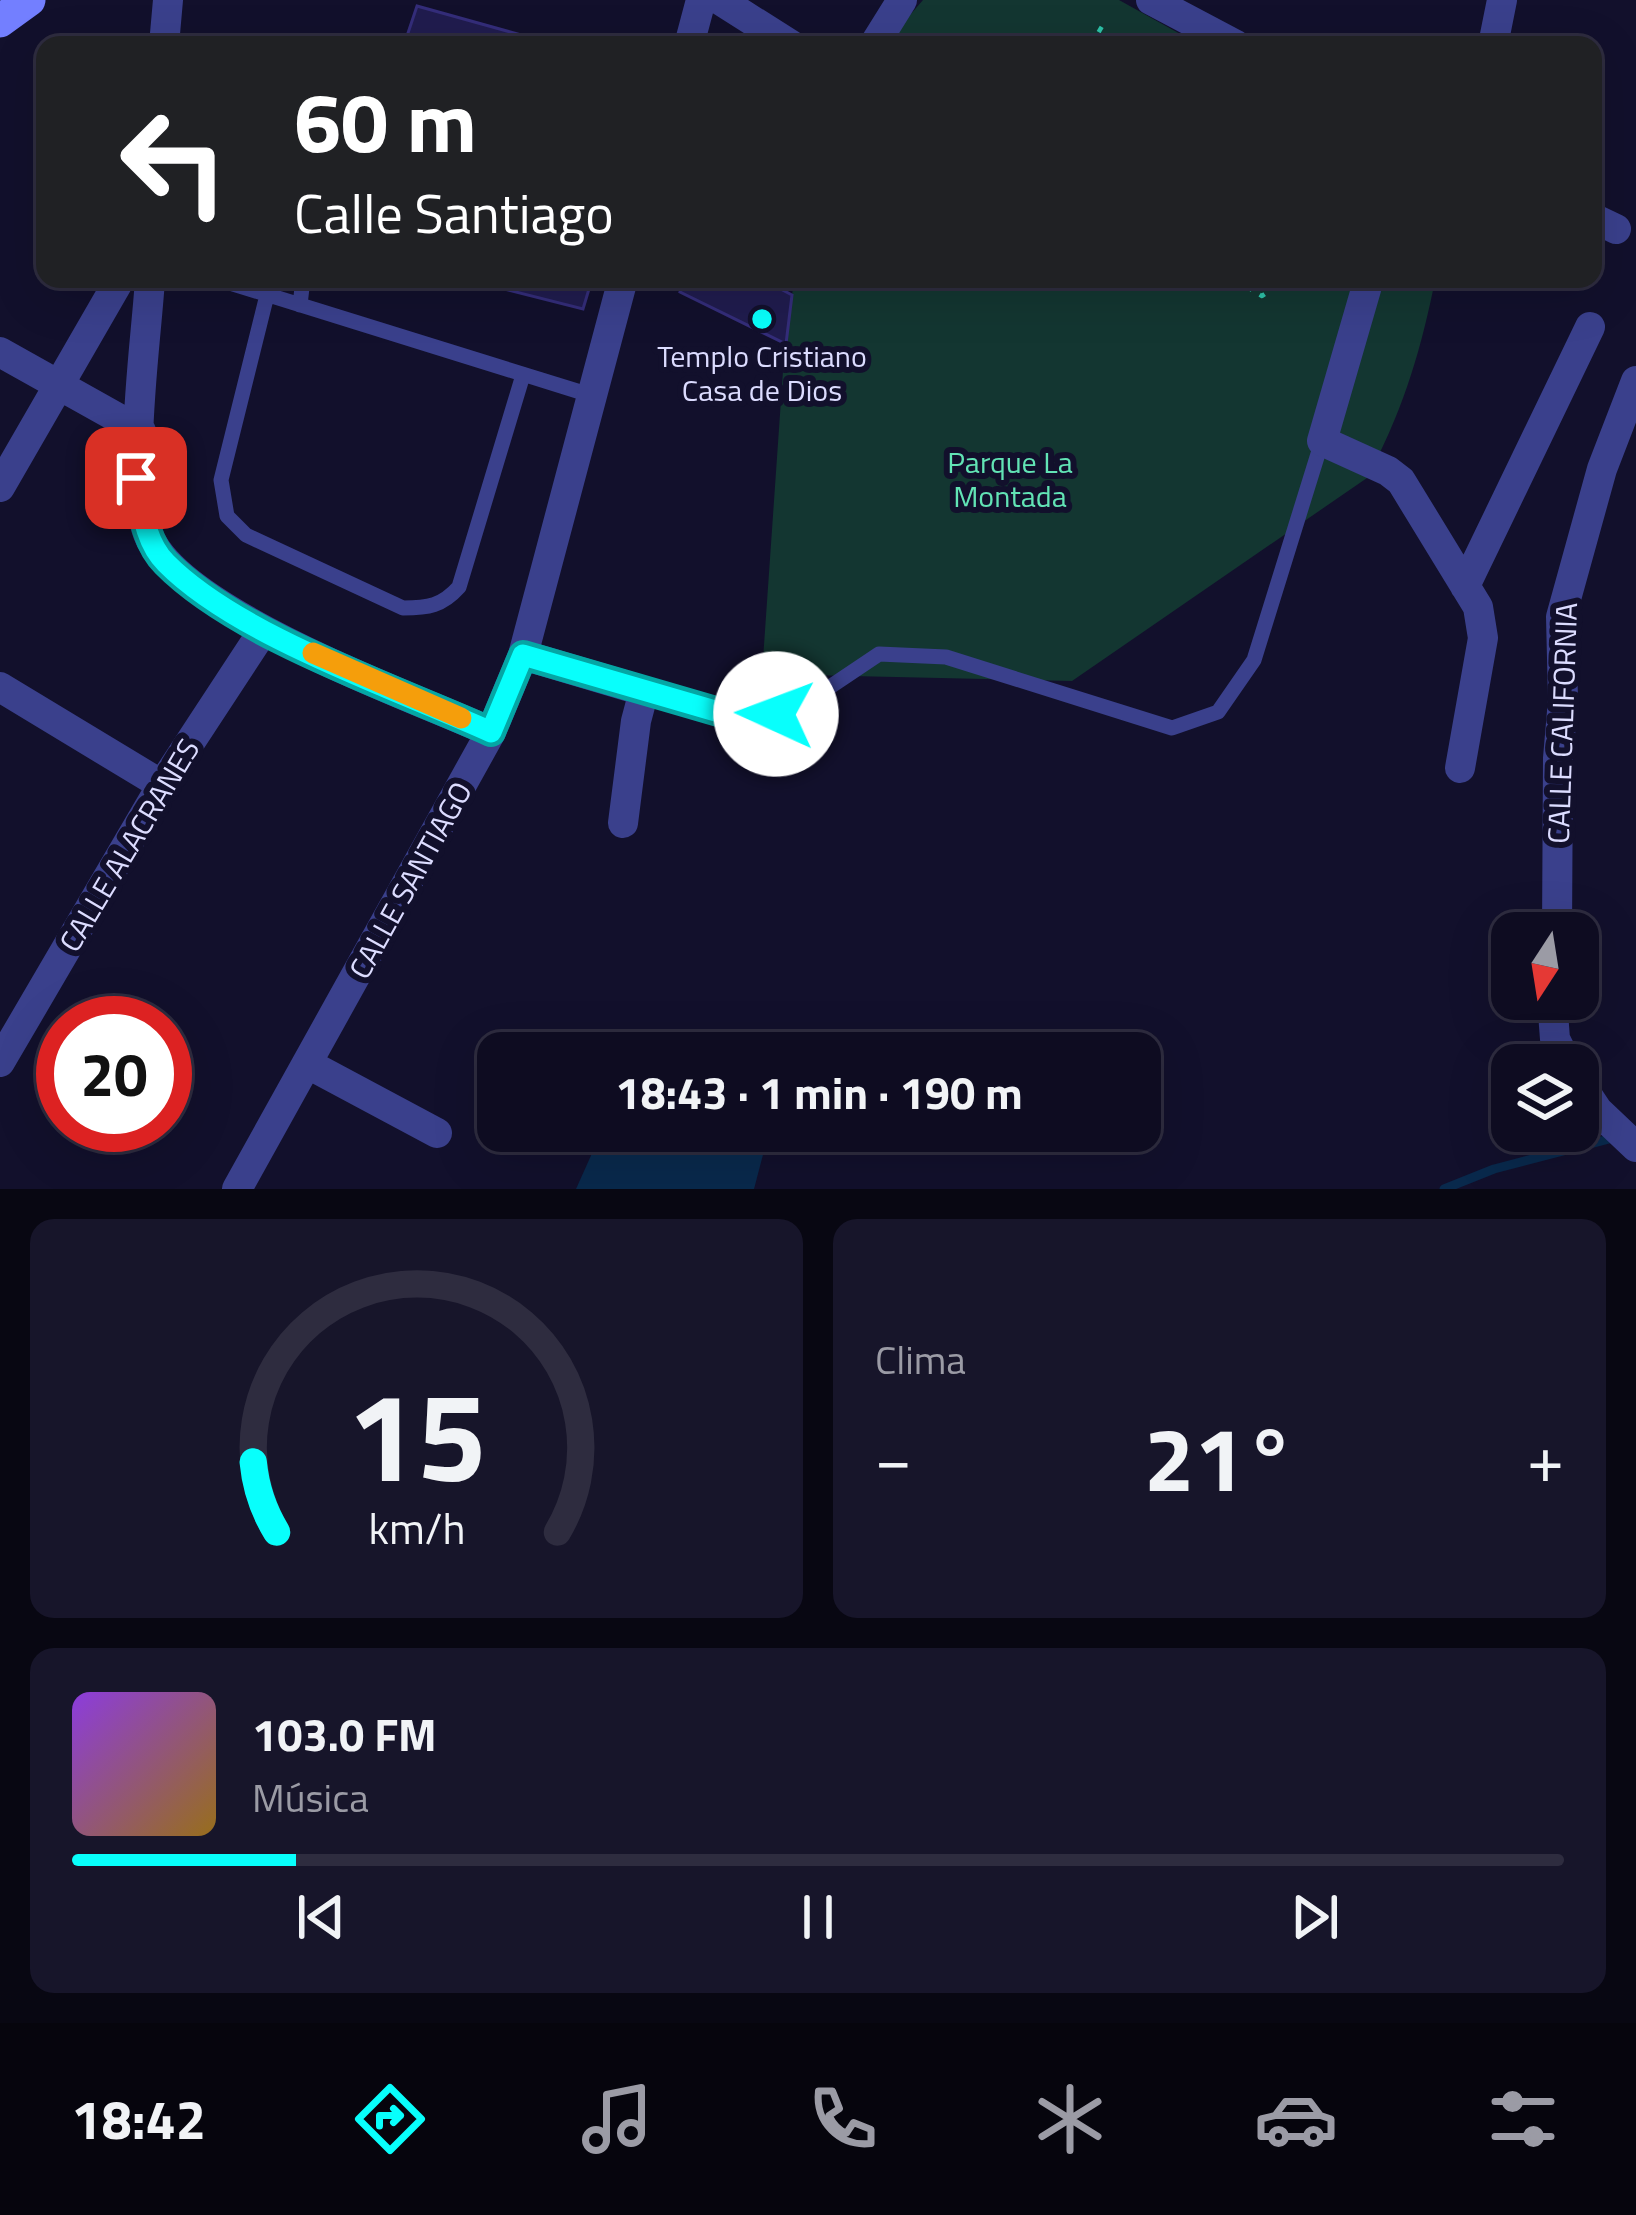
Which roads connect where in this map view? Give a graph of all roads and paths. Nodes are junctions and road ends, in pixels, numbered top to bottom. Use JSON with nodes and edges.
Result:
{"nodes":[{"id":1,"x":29,"y":0,"type":"edge"},
{"id":2,"x":168,"y":0,"type":"edge"},
{"id":3,"x":701,"y":0,"type":"edge"},
{"id":4,"x":720,"y":0,"type":"edge"},
{"id":5,"x":902,"y":0,"type":"edge"},
{"id":6,"x":1151,"y":0,"type":"edge"},
{"id":7,"x":1502,"y":0,"type":"edge"},
{"id":8,"x":1193,"y":10,"type":"edge"},
{"id":9,"x":0,"y":21,"type":"edge"},
{"id":10,"x":1104,"y":23,"type":"dead end"},
{"id":11,"x":165,"y":36,"type":"edge"},
{"id":12,"x":691,"y":36,"type":"edge"},
{"id":13,"x":777,"y":36,"type":"edge"},
{"id":14,"x":880,"y":36,"type":"edge"},
{"id":15,"x":1096,"y":36,"type":"edge"},
{"id":16,"x":1225,"y":36,"type":"edge"},
{"id":17,"x":1495,"y":36,"type":"edge"},
{"id":18,"x":115,"y":288,"type":"edge"},
{"id":19,"x":149,"y":288,"type":"edge"},
{"id":20,"x":246,"y":288,"type":"edge"},
{"id":21,"x":302,"y":288,"type":"edge"},
{"id":22,"x":620,"y":288,"type":"edge"},
{"id":23,"x":1366,"y":288,"type":"edge"},
{"id":24,"x":267,"y":295,"type":"junction"},
{"id":25,"x":300,"y":305,"type":"junction"},
{"id":26,"x":1590,"y":327,"type":"dead end"},
{"id":27,"x":0,"y":352,"type":"edge"},
{"id":28,"x":524,"y":375,"type":"junction"},
{"id":29,"x":1636,"y":381,"type":"edge"},
{"id":30,"x":61,"y":383,"type":"junction"},
{"id":31,"x":590,"y":395,"type":"junction"},
{"id":32,"x":141,"y":431,"type":"junction"},
{"id":33,"x":1322,"y":441,"type":"junction"},
{"id":34,"x":0,"y":487,"type":"edge"},
{"id":35,"x":1465,"y":586,"type":"junction"},
{"id":36,"x":263,"y":631,"type":"junction"},
{"id":37,"x":523,"y":655,"type":"junction"},
{"id":38,"x":0,"y":687,"type":"edge"},
{"id":39,"x":644,"y":692,"type":"junction"},
{"id":40,"x":491,"y":732,"type":"junction"},
{"id":41,"x":1460,"y":768,"type":"dead end"},
{"id":42,"x":162,"y":785,"type":"junction"},
{"id":43,"x":623,"y":823,"type":"dead end"},
{"id":44,"x":1557,"y":912,"type":"edge"},
{"id":45,"x":0,"y":1062,"type":"edge"},
{"id":46,"x":308,"y":1064,"type":"junction"},
{"id":47,"x":1599,"y":1112,"type":"edge"},
{"id":48,"x":437,"y":1132,"type":"dead end"},
{"id":49,"x":1636,"y":1147,"type":"edge"},
{"id":50,"x":237,"y":1189,"type":"edge"}],
"edges":[{"from":1,"to":9,"type":"main road"},
{"from":2,"to":11,"type":"street"},
{"from":3,"to":12,"type":"street"},
{"from":4,"to":13,"type":"street"},
{"from":5,"to":14,"type":"street"},
{"from":6,"to":8,"type":"street"},
{"from":7,"to":17,"type":"street"},
{"from":8,"to":16,"type":"street"},
{"from":10,"to":15,"type":"path"},
{"from":18,"to":30,"type":"street"},
{"from":19,"to":32,"type":"street"},
{"from":20,"to":24,"type":"lane"},
{"from":21,"to":25,"type":"lane"},
{"from":22,"to":31,"type":"street","name":"CALLE SANTIAGO"},
{"from":23,"to":33,"type":"street"},
{"from":24,"to":25,"type":"lane"},
{"from":24,"to":28,"type":"lane"},
{"from":25,"to":28,"type":"lane"},
{"from":26,"to":35,"type":"street"},
{"from":27,"to":30,"type":"street"},
{"from":28,"to":31,"type":"lane"},
{"from":29,"to":44,"type":"street","name":"CALLE CALIFORNIA"},
{"from":30,"to":32,"type":"street"},
{"from":30,"to":34,"type":"street"},
{"from":31,"to":37,"type":"street","name":"CALLE SANTIAGO"},
{"from":32,"to":36,"type":"street"},
{"from":33,"to":35,"type":"street"},
{"from":33,"to":39,"type":"lane"},
{"from":35,"to":41,"type":"street"},
{"from":36,"to":40,"type":"street"},
{"from":36,"to":42,"type":"street","name":"CALLE ALACRANES"},
{"from":37,"to":39,"type":"street"},
{"from":37,"to":40,"type":"street","name":"CALLE SANTIAGO"},
{"from":38,"to":42,"type":"street"},
{"from":39,"to":43,"type":"street"},
{"from":40,"to":46,"type":"street","name":"CALLE SANTIAGO"},
{"from":42,"to":45,"type":"street","name":"CALLE ALACRANES"},
{"from":46,"to":48,"type":"street"},
{"from":46,"to":50,"type":"street","name":"CALLE SANTIAGO"},
{"from":47,"to":49,"type":"street"}]}
